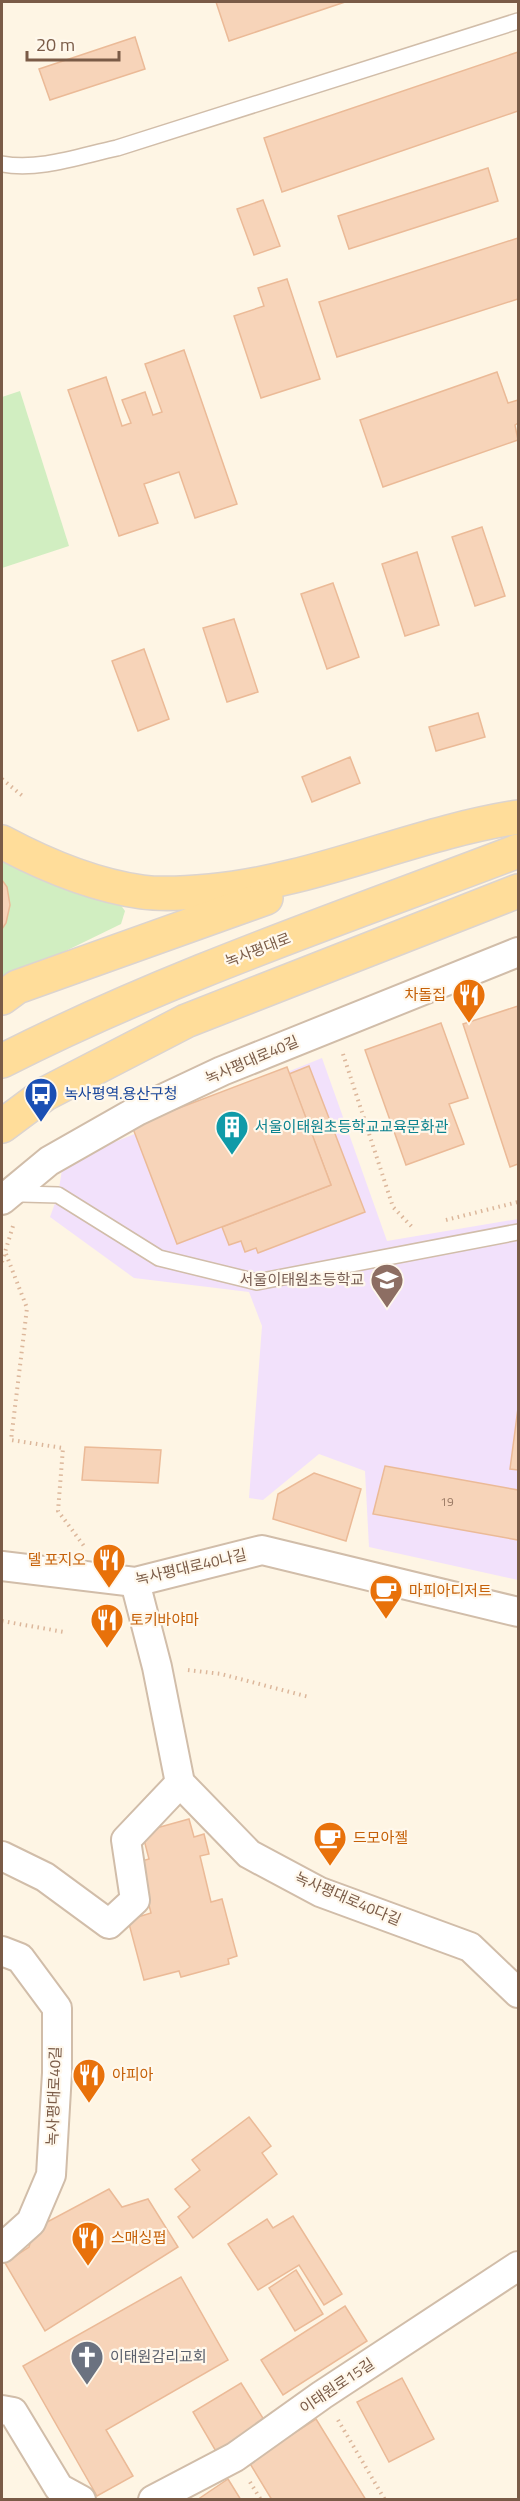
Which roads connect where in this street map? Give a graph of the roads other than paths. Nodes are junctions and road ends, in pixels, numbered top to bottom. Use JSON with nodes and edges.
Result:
{"nodes":[{"id":1,"x":519,"y":21,"type":"edge"},
{"id":2,"x":2,"y":164,"type":"edge"},
{"id":3,"x":519,"y":817,"type":"edge"},
{"id":4,"x":483,"y":822,"type":"junction"},
{"id":5,"x":2,"y":842,"type":"edge"},
{"id":6,"x":519,"y":851,"type":"edge"},
{"id":7,"x":519,"y":891,"type":"edge"},
{"id":8,"x":519,"y":952,"type":"edge"},
{"id":9,"x":2,"y":998,"type":"edge"},
{"id":10,"x":2,"y":1061,"type":"edge"},
{"id":11,"x":2,"y":1126,"type":"edge"},
{"id":12,"x":10,"y":1193,"type":"edge"},
{"id":13,"x":519,"y":1232,"type":"edge"},
{"id":14,"x":2,"y":1566,"type":"edge"},
{"id":15,"x":122,"y":1582,"type":"junction"},
{"id":16,"x":519,"y":1611,"type":"edge"},
{"id":17,"x":180,"y":1783,"type":"junction"},
{"id":18,"x":2,"y":1856,"type":"edge"},
{"id":19,"x":2,"y":1951,"type":"edge"},
{"id":20,"x":519,"y":1993,"type":"edge"},
{"id":21,"x":2,"y":2248,"type":"edge"},
{"id":22,"x":519,"y":2266,"type":"edge"},
{"id":23,"x":2,"y":2410,"type":"edge"},
{"id":24,"x":81,"y":2499,"type":"edge"},
{"id":25,"x":153,"y":2499,"type":"edge"}],
"edges":[{"from":1,"to":2,"type":"lane"},
{"from":3,"to":4,"type":"main road"},
{"from":4,"to":5,"type":"main road"},
{"from":4,"to":9,"type":"main road"},
{"from":6,"to":10,"type":"main road","name":"녹사평대로"},
{"from":7,"to":11,"type":"main road"},
{"from":8,"to":12,"type":"street","name":"녹사평대로40길"},
{"from":12,"to":13,"type":"lane"},
{"from":14,"to":15,"type":"street","name":"녹사평대로40나길"},
{"from":15,"to":16,"type":"street","name":"녹사평대로40나길"},
{"from":15,"to":17,"type":"street"},
{"from":17,"to":18,"type":"street"},
{"from":17,"to":20,"type":"street","name":"녹사평대로40다길"},
{"from":19,"to":21,"type":"street","name":"녹사평대로40길"},
{"from":22,"to":25,"type":"street","name":"이태원로15길"},
{"from":23,"to":24,"type":"street"}]}
